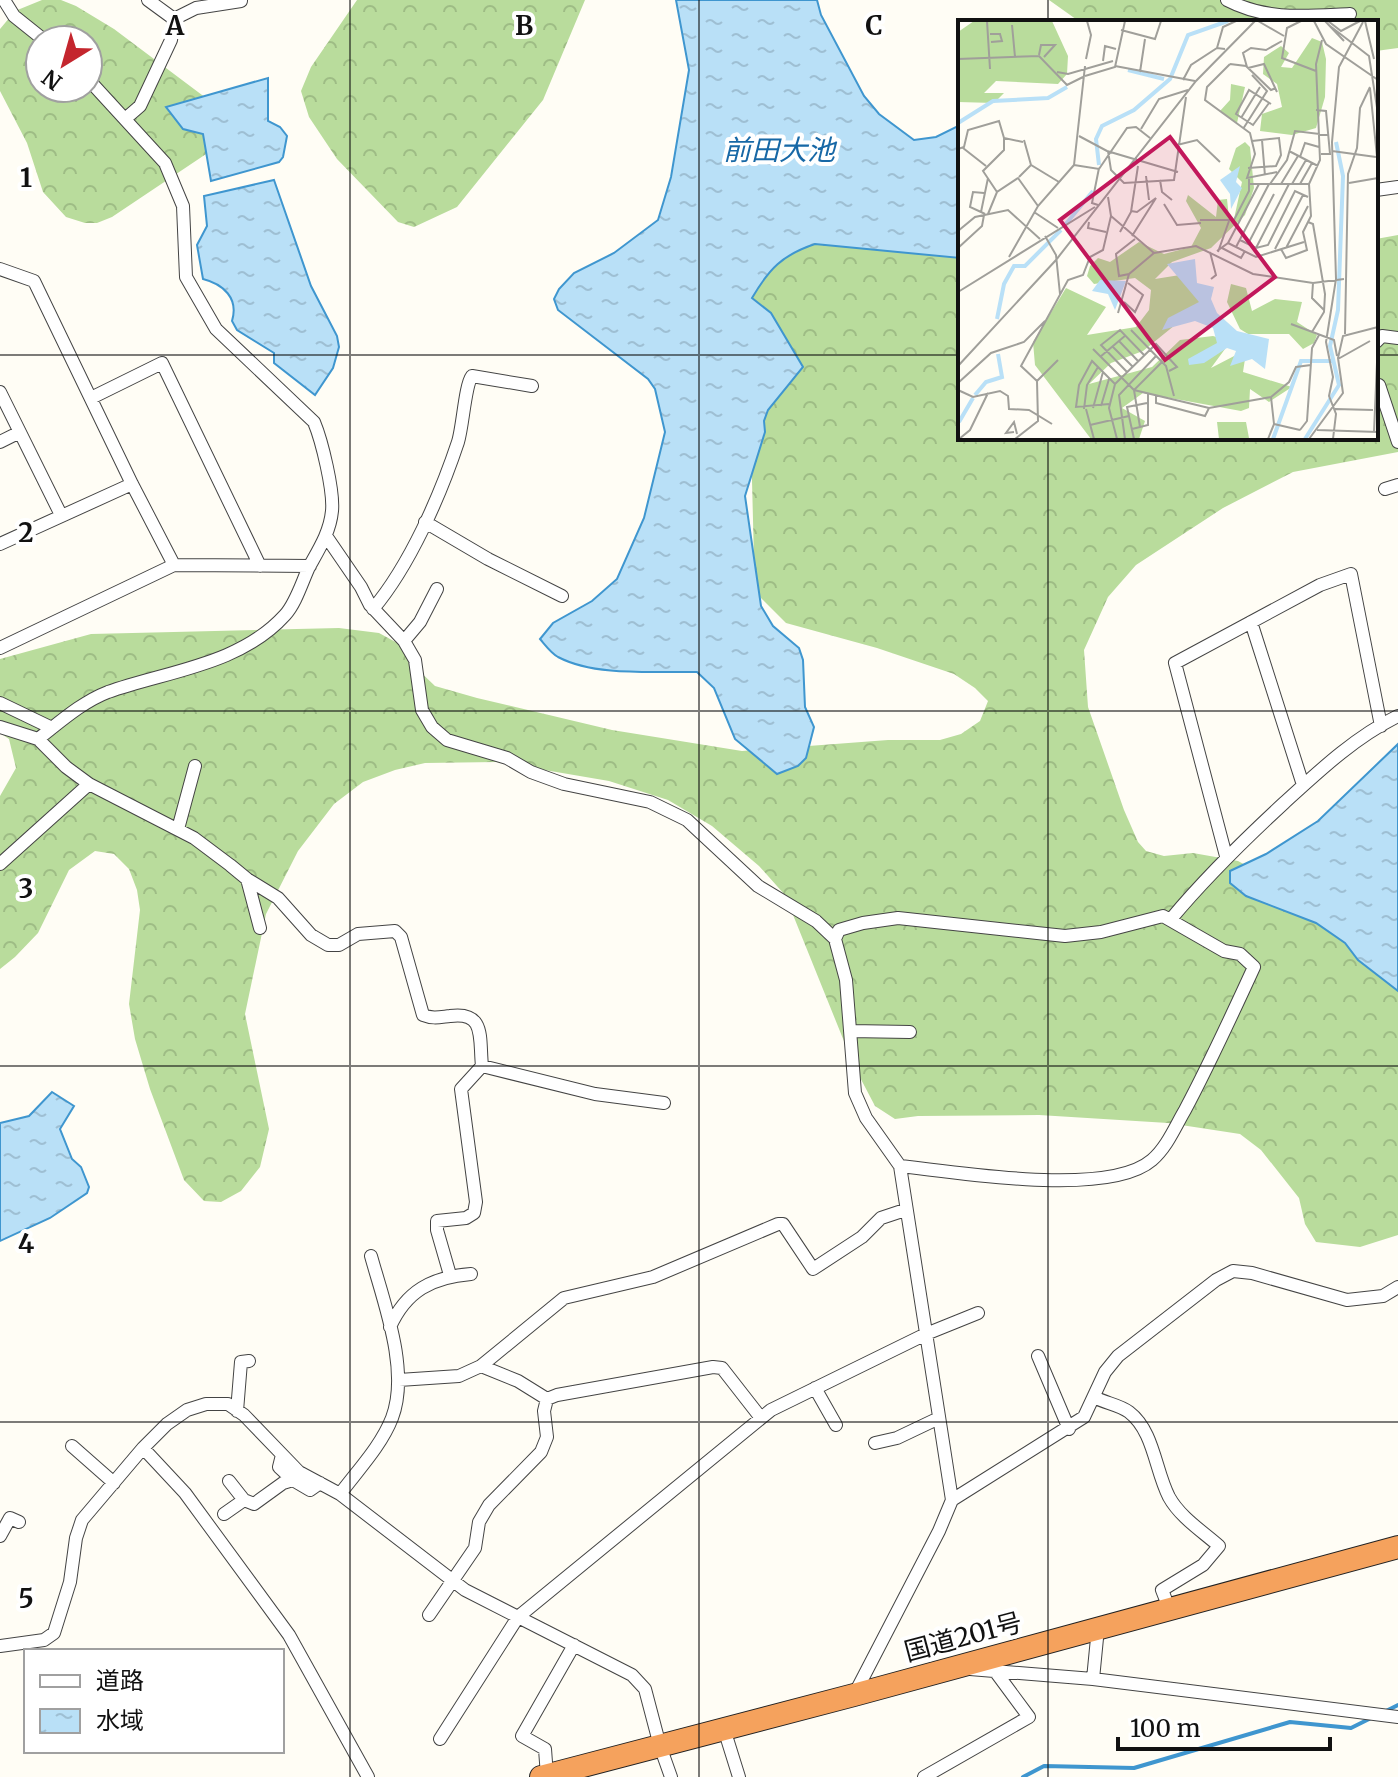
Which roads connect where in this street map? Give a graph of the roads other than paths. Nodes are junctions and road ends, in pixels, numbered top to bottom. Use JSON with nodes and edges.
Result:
{"nodes":[{"id":1,"x":4,"y":0,"type":"edge"},
{"id":2,"x":148,"y":0,"type":"edge"},
{"id":3,"x":1227,"y":0,"type":"edge"},
{"id":4,"x":1349,"y":0,"type":"edge"},
{"id":5,"x":241,"y":1,"type":"edge"},
{"id":6,"x":1351,"y":18,"type":"edge"},
{"id":7,"x":174,"y":19,"type":"junction"},
{"id":8,"x":24,"y":24,"type":"edge"},
{"id":9,"x":104,"y":96,"type":"edge"},
{"id":10,"x":125,"y":119,"type":"junction"},
{"id":11,"x":1398,"y":187,"type":"edge"},
{"id":12,"x":1378,"y":190,"type":"edge"},
{"id":13,"x":0,"y":269,"type":"edge"},
{"id":14,"x":1398,"y":338,"type":"edge"},
{"id":15,"x":1378,"y":340,"type":"edge"},
{"id":16,"x":1379,"y":385,"type":"dead end"},
{"id":17,"x":532,"y":386,"type":"dead end"},
{"id":18,"x":0,"y":392,"type":"edge"},
{"id":19,"x":91,"y":398,"type":"junction"},
{"id":20,"x":18,"y":433,"type":"junction"},
{"id":21,"x":0,"y":442,"type":"edge"},
{"id":22,"x":1398,"y":442,"type":"edge"},
{"id":23,"x":132,"y":484,"type":"junction"},
{"id":24,"x":61,"y":515,"type":"junction"},
{"id":25,"x":425,"y":522,"type":"junction"},
{"id":26,"x":326,"y":536,"type":"junction"},
{"id":27,"x":0,"y":544,"type":"edge"},
{"id":28,"x":174,"y":565,"type":"junction"},
{"id":29,"x":260,"y":566,"type":"junction"},
{"id":30,"x":310,"y":566,"type":"junction"},
{"id":31,"x":437,"y":589,"type":"dead end"},
{"id":32,"x":562,"y":596,"type":"dead end"},
{"id":33,"x":373,"y":609,"type":"junction"},
{"id":34,"x":1251,"y":622,"type":"junction"},
{"id":35,"x":404,"y":641,"type":"junction"},
{"id":36,"x":0,"y":648,"type":"edge"},
{"id":37,"x":0,"y":703,"type":"edge"},
{"id":38,"x":1398,"y":716,"type":"edge"},
{"id":39,"x":1381,"y":726,"type":"junction"},
{"id":40,"x":0,"y":727,"type":"edge"},
{"id":41,"x":52,"y":728,"type":"junction"},
{"id":42,"x":38,"y":739,"type":"junction"},
{"id":43,"x":195,"y":766,"type":"dead end"},
{"id":44,"x":89,"y":784,"type":"junction"},
{"id":45,"x":1303,"y":785,"type":"junction"},
{"id":46,"x":178,"y":829,"type":"junction"},
{"id":47,"x":1226,"y":856,"type":"junction"},
{"id":48,"x":0,"y":864,"type":"edge"},
{"id":49,"x":247,"y":879,"type":"junction"},
{"id":50,"x":1171,"y":919,"type":"junction"},
{"id":51,"x":260,"y":928,"type":"dead end"},
{"id":52,"x":835,"y":939,"type":"junction"},
{"id":53,"x":850,"y":1031,"type":"junction"},
{"id":54,"x":910,"y":1032,"type":"dead end"},
{"id":55,"x":482,"y":1066,"type":"junction"},
{"id":56,"x":664,"y":1103,"type":"dead end"},
{"id":57,"x":900,"y":1166,"type":"junction"},
{"id":58,"x":905,"y":1210,"type":"junction"},
{"id":59,"x":371,"y":1256,"type":"dead end"},
{"id":60,"x":471,"y":1274,"type":"dead end"},
{"id":61,"x":450,"y":1275,"type":"junction"},
{"id":62,"x":1398,"y":1287,"type":"edge"},
{"id":63,"x":978,"y":1313,"type":"dead end"},
{"id":64,"x":390,"y":1327,"type":"junction"},
{"id":65,"x":926,"y":1334,"type":"junction"},
{"id":66,"x":1038,"y":1356,"type":"dead end"},
{"id":67,"x":249,"y":1361,"type":"dead end"},
{"id":68,"x":481,"y":1366,"type":"junction"},
{"id":69,"x":399,"y":1380,"type":"junction"},
{"id":70,"x":815,"y":1388,"type":"junction"},
{"id":71,"x":1094,"y":1397,"type":"junction"},
{"id":72,"x":547,"y":1399,"type":"junction"},
{"id":73,"x":237,"y":1411,"type":"junction"},
{"id":74,"x":761,"y":1418,"type":"junction"},
{"id":75,"x":939,"y":1418,"type":"junction"},
{"id":76,"x":836,"y":1425,"type":"dead end"},
{"id":77,"x":1069,"y":1429,"type":"junction"},
{"id":78,"x":875,"y":1443,"type":"dead end"},
{"id":79,"x":72,"y":1446,"type":"dead end"},
{"id":80,"x":143,"y":1448,"type":"junction"},
{"id":81,"x":282,"y":1455,"type":"junction"},
{"id":82,"x":293,"y":1480,"type":"junction"},
{"id":83,"x":229,"y":1481,"type":"dead end"},
{"id":84,"x":114,"y":1483,"type":"junction"},
{"id":85,"x":320,"y":1483,"type":"junction"},
{"id":86,"x":340,"y":1494,"type":"junction"},
{"id":87,"x":244,"y":1500,"type":"junction"},
{"id":88,"x":952,"y":1500,"type":"junction"},
{"id":89,"x":224,"y":1514,"type":"dead end"},
{"id":90,"x":10,"y":1517,"type":"edge"},
{"id":91,"x":0,"y":1536,"type":"edge"},
{"id":92,"x":1398,"y":1547,"type":"edge"},
{"id":93,"x":454,"y":1581,"type":"junction"},
{"id":94,"x":1169,"y":1608,"type":"junction"},
{"id":95,"x":429,"y":1615,"type":"dead end"},
{"id":96,"x":518,"y":1617,"type":"junction"},
{"id":97,"x":1098,"y":1628,"type":"junction"},
{"id":98,"x":574,"y":1645,"type":"junction"},
{"id":99,"x":0,"y":1646,"type":"edge"},
{"id":100,"x":951,"y":1668,"type":"junction"},
{"id":101,"x":995,"y":1671,"type":"junction"},
{"id":102,"x":1093,"y":1679,"type":"junction"},
{"id":103,"x":854,"y":1695,"type":"junction"},
{"id":104,"x":1395,"y":1716,"type":"edge"},
{"id":105,"x":724,"y":1729,"type":"junction"},
{"id":106,"x":440,"y":1739,"type":"dead end"},
{"id":107,"x":660,"y":1746,"type":"junction"},
{"id":108,"x":544,"y":1776,"type":"edge"},
{"id":109,"x":368,"y":1777,"type":"edge"},
{"id":110,"x":671,"y":1777,"type":"edge"},
{"id":111,"x":739,"y":1777,"type":"edge"},
{"id":112,"x":924,"y":1777,"type":"edge"}],
"edges":[{"from":1,"to":8,"type":"street"},
{"from":2,"to":7,"type":"street"},
{"from":3,"to":6,"type":"street"},
{"from":4,"to":6,"type":"street"},
{"from":5,"to":7,"type":"street"},
{"from":7,"to":10,"type":"street"},
{"from":9,"to":10,"type":"street"},
{"from":10,"to":26,"type":"street"},
{"from":11,"to":12,"type":"street"},
{"from":13,"to":19,"type":"street"},
{"from":14,"to":15,"type":"street"},
{"from":16,"to":22,"type":"street"},
{"from":17,"to":25,"type":"street"},
{"from":18,"to":20,"type":"street"},
{"from":19,"to":23,"type":"street"},
{"from":19,"to":29,"type":"street"},
{"from":20,"to":21,"type":"street"},
{"from":20,"to":24,"type":"street"},
{"from":23,"to":24,"type":"street"},
{"from":23,"to":28,"type":"street"},
{"from":24,"to":27,"type":"street"},
{"from":25,"to":32,"type":"street"},
{"from":25,"to":33,"type":"street"},
{"from":26,"to":30,"type":"street"},
{"from":26,"to":33,"type":"street"},
{"from":28,"to":29,"type":"street"},
{"from":28,"to":36,"type":"street"},
{"from":29,"to":30,"type":"street"},
{"from":30,"to":41,"type":"street"},
{"from":31,"to":35,"type":"street"},
{"from":33,"to":35,"type":"street"},
{"from":34,"to":39,"type":"street"},
{"from":34,"to":45,"type":"street"},
{"from":34,"to":47,"type":"street"},
{"from":35,"to":52,"type":"street"},
{"from":37,"to":41,"type":"street"},
{"from":38,"to":39,"type":"street"},
{"from":39,"to":45,"type":"street"},
{"from":40,"to":42,"type":"street"},
{"from":41,"to":42,"type":"street"},
{"from":42,"to":44,"type":"street"},
{"from":43,"to":46,"type":"street"},
{"from":44,"to":46,"type":"street"},
{"from":44,"to":48,"type":"street"},
{"from":45,"to":47,"type":"street"},
{"from":46,"to":49,"type":"street"},
{"from":47,"to":50,"type":"street"},
{"from":49,"to":51,"type":"street"},
{"from":49,"to":55,"type":"street"},
{"from":50,"to":52,"type":"street"},
{"from":50,"to":57,"type":"street"},
{"from":52,"to":53,"type":"street"},
{"from":53,"to":54,"type":"street"},
{"from":53,"to":57,"type":"street"},
{"from":55,"to":56,"type":"street"},
{"from":55,"to":61,"type":"street"},
{"from":57,"to":58,"type":"street"},
{"from":58,"to":65,"type":"street"},
{"from":58,"to":68,"type":"street"},
{"from":59,"to":64,"type":"street"},
{"from":60,"to":61,"type":"street"},
{"from":61,"to":64,"type":"street"},
{"from":62,"to":71,"type":"street"},
{"from":63,"to":65,"type":"street"},
{"from":64,"to":69,"type":"street"},
{"from":65,"to":70,"type":"street"},
{"from":65,"to":75,"type":"street"},
{"from":66,"to":77,"type":"street"},
{"from":67,"to":73,"type":"street"},
{"from":68,"to":69,"type":"street"},
{"from":68,"to":72,"type":"street"},
{"from":69,"to":86,"type":"street"},
{"from":70,"to":74,"type":"street"},
{"from":70,"to":76,"type":"street"},
{"from":71,"to":77,"type":"street"},
{"from":71,"to":94,"type":"street"},
{"from":72,"to":74,"type":"street"},
{"from":72,"to":93,"type":"street"},
{"from":73,"to":80,"type":"street"},
{"from":73,"to":81,"type":"street"},
{"from":74,"to":96,"type":"street"},
{"from":75,"to":78,"type":"street"},
{"from":75,"to":88,"type":"street"},
{"from":77,"to":88,"type":"street"},
{"from":79,"to":84,"type":"street"},
{"from":80,"to":84,"type":"street"},
{"from":80,"to":109,"type":"street"},
{"from":81,"to":82,"type":"street"},
{"from":81,"to":85,"type":"street"},
{"from":82,"to":85,"type":"street"},
{"from":82,"to":87,"type":"street"},
{"from":83,"to":87,"type":"street"},
{"from":84,"to":99,"type":"street"},
{"from":85,"to":86,"type":"street"},
{"from":86,"to":93,"type":"street"},
{"from":87,"to":89,"type":"street"},
{"from":88,"to":103,"type":"street"},
{"from":90,"to":91,"type":"street"},
{"from":92,"to":94,"type":"highway","name":"国道201号"},
{"from":93,"to":95,"type":"street"},
{"from":93,"to":96,"type":"street"},
{"from":94,"to":97,"type":"highway","name":"国道201号"},
{"from":96,"to":98,"type":"street"},
{"from":96,"to":106,"type":"street"},
{"from":97,"to":100,"type":"highway","name":"国道201号"},
{"from":97,"to":102,"type":"street"},
{"from":98,"to":107,"type":"street"},
{"from":98,"to":108,"type":"street"},
{"from":100,"to":101,"type":"street"},
{"from":100,"to":103,"type":"highway","name":"国道201号"},
{"from":101,"to":102,"type":"street"},
{"from":101,"to":112,"type":"street"},
{"from":102,"to":104,"type":"street"},
{"from":103,"to":105,"type":"highway","name":"国道201号"},
{"from":105,"to":107,"type":"highway","name":"国道201号"},
{"from":105,"to":111,"type":"street"},
{"from":107,"to":108,"type":"highway","name":"国道201号"},
{"from":107,"to":110,"type":"street"}]}
